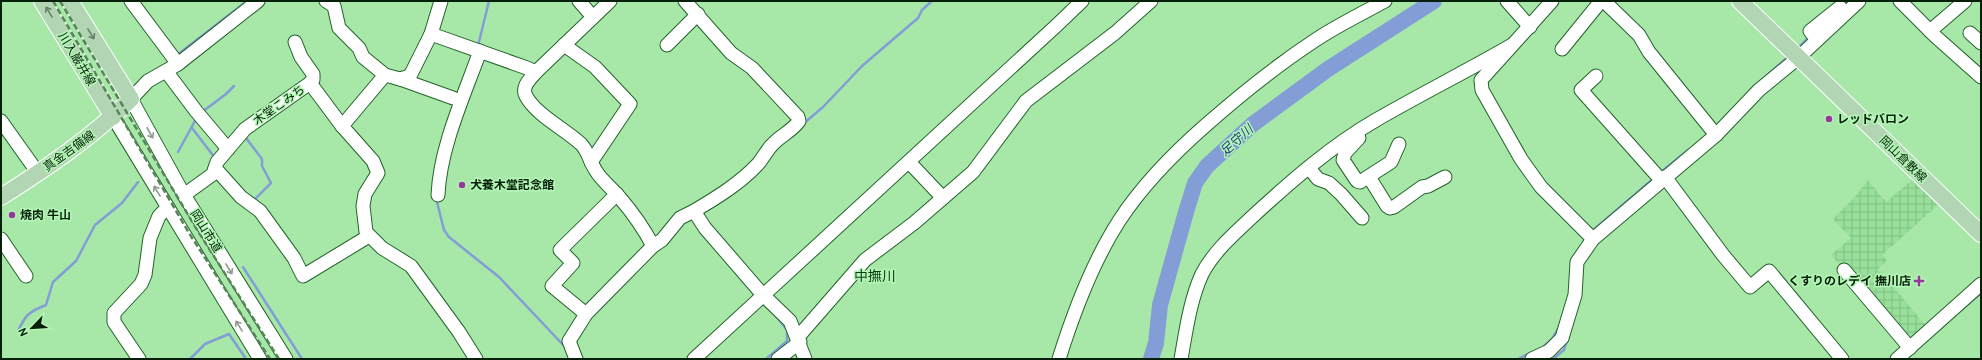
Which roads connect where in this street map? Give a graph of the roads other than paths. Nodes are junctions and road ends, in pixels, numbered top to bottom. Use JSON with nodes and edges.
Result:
{"nodes":[{"id":1,"x":42,"y":1,"type":"edge"},
{"id":2,"x":70,"y":1,"type":"edge"},
{"id":3,"x":131,"y":1,"type":"edge"},
{"id":4,"x":258,"y":1,"type":"edge"},
{"id":5,"x":326,"y":1,"type":"edge"},
{"id":6,"x":441,"y":1,"type":"edge"},
{"id":7,"x":579,"y":1,"type":"edge"},
{"id":8,"x":610,"y":1,"type":"edge"},
{"id":9,"x":685,"y":1,"type":"edge"},
{"id":10,"x":1082,"y":1,"type":"edge"},
{"id":11,"x":1150,"y":1,"type":"edge"},
{"id":12,"x":1385,"y":1,"type":"edge"},
{"id":13,"x":1507,"y":1,"type":"edge"},
{"id":14,"x":1552,"y":1,"type":"edge"},
{"id":15,"x":1601,"y":1,"type":"edge"},
{"id":16,"x":1604,"y":1,"type":"edge"},
{"id":17,"x":1740,"y":1,"type":"edge"},
{"id":18,"x":1846,"y":1,"type":"edge"},
{"id":19,"x":1859,"y":1,"type":"edge"},
{"id":20,"x":1900,"y":1,"type":"edge"},
{"id":21,"x":1965,"y":1,"type":"edge"},
{"id":22,"x":698,"y":14,"type":"junction"},
{"id":23,"x":593,"y":17,"type":"junction"},
{"id":24,"x":1529,"y":26,"type":"junction"},
{"id":25,"x":1930,"y":31,"type":"junction"},
{"id":26,"x":1970,"y":33,"type":"dead end"},
{"id":27,"x":431,"y":34,"type":"junction"},
{"id":28,"x":1814,"y":37,"type":"junction"},
{"id":29,"x":295,"y":42,"type":"dead end"},
{"id":30,"x":1981,"y":43,"type":"edge"},
{"id":31,"x":564,"y":45,"type":"junction"},
{"id":32,"x":667,"y":45,"type":"dead end"},
{"id":33,"x":1512,"y":46,"type":"junction"},
{"id":34,"x":1562,"y":49,"type":"dead end"},
{"id":35,"x":478,"y":50,"type":"junction"},
{"id":36,"x":1795,"y":54,"type":"junction"},
{"id":37,"x":175,"y":60,"type":"junction"},
{"id":38,"x":166,"y":71,"type":"junction"},
{"id":39,"x":536,"y":72,"type":"junction"},
{"id":40,"x":385,"y":75,"type":"junction"},
{"id":41,"x":1596,"y":76,"type":"dead end"},
{"id":42,"x":1981,"y":77,"type":"edge"},
{"id":43,"x":400,"y":80,"type":"junction"},
{"id":44,"x":310,"y":83,"type":"junction"},
{"id":45,"x":131,"y":98,"type":"junction"},
{"id":46,"x":453,"y":98,"type":"dead end"},
{"id":47,"x":113,"y":117,"type":"junction"},
{"id":48,"x":1,"y":121,"type":"edge"},
{"id":49,"x":1375,"y":121,"type":"junction"},
{"id":50,"x":342,"y":126,"type":"junction"},
{"id":51,"x":1714,"y":131,"type":"junction"},
{"id":52,"x":1399,"y":144,"type":"dead end"},
{"id":53,"x":228,"y":148,"type":"junction"},
{"id":54,"x":591,"y":162,"type":"junction"},
{"id":55,"x":909,"y":162,"type":"junction"},
{"id":56,"x":217,"y":163,"type":"junction"},
{"id":57,"x":1309,"y":168,"type":"junction"},
{"id":58,"x":35,"y":169,"type":"junction"},
{"id":59,"x":1369,"y":177,"type":"junction"},
{"id":60,"x":1445,"y":177,"type":"dead end"},
{"id":61,"x":1663,"y":179,"type":"junction"},
{"id":62,"x":617,"y":194,"type":"junction"},
{"id":63,"x":184,"y":195,"type":"junction"},
{"id":64,"x":438,"y":195,"type":"dead end"},
{"id":65,"x":1,"y":197,"type":"edge"},
{"id":66,"x":943,"y":198,"type":"junction"},
{"id":67,"x":167,"y":208,"type":"junction"},
{"id":68,"x":695,"y":213,"type":"junction"},
{"id":69,"x":1362,"y":218,"type":"dead end"},
{"id":70,"x":1981,"y":234,"type":"edge"},
{"id":71,"x":369,"y":236,"type":"junction"},
{"id":72,"x":1591,"y":236,"type":"junction"},
{"id":73,"x":1,"y":239,"type":"edge"},
{"id":74,"x":654,"y":246,"type":"junction"},
{"id":75,"x":1844,"y":270,"type":"dead end"},
{"id":76,"x":26,"y":276,"type":"dead end"},
{"id":77,"x":1981,"y":284,"type":"edge"},
{"id":78,"x":763,"y":295,"type":"junction"},
{"id":79,"x":586,"y":314,"type":"junction"},
{"id":80,"x":799,"y":340,"type":"junction"},
{"id":81,"x":1910,"y":348,"type":"junction"},
{"id":82,"x":1545,"y":356,"type":"edge"},
{"id":83,"x":139,"y":359,"type":"edge"},
{"id":84,"x":260,"y":359,"type":"edge"},
{"id":85,"x":286,"y":359,"type":"edge"},
{"id":86,"x":476,"y":359,"type":"edge"},
{"id":87,"x":576,"y":359,"type":"edge"},
{"id":88,"x":694,"y":359,"type":"edge"},
{"id":89,"x":778,"y":359,"type":"edge"},
{"id":90,"x":805,"y":359,"type":"edge"},
{"id":91,"x":1059,"y":359,"type":"edge"},
{"id":92,"x":1181,"y":359,"type":"edge"},
{"id":93,"x":1532,"y":359,"type":"edge"},
{"id":94,"x":1842,"y":359,"type":"edge"},
{"id":95,"x":1897,"y":359,"type":"edge"}],
"edges":[{"from":47,"to":1,"type":"main road","name":"川入巌井線","one_way":true},
{"from":2,"to":45,"type":"main road","name":"川入巌井線","one_way":true},
{"from":3,"to":37,"type":"street"},
{"from":4,"to":37,"type":"street"},
{"from":5,"to":40,"type":"street"},
{"from":6,"to":27,"type":"street"},
{"from":7,"to":23,"type":"street"},
{"from":8,"to":23,"type":"street"},
{"from":9,"to":22,"type":"street"},
{"from":10,"to":55,"type":"street"},
{"from":11,"to":66,"type":"street"},
{"from":12,"to":91,"type":"street"},
{"from":13,"to":24,"type":"street"},
{"from":14,"to":24,"type":"street"},
{"from":15,"to":34,"type":"street"},
{"from":16,"to":51,"type":"street"},
{"from":17,"to":36,"type":"main road","name":"岡山倉敷線"},
{"from":18,"to":28,"type":"street"},
{"from":19,"to":28,"type":"street"},
{"from":20,"to":25,"type":"street"},
{"from":21,"to":25,"type":"street"},
{"from":22,"to":32,"type":"street"},
{"from":22,"to":68,"type":"street"},
{"from":23,"to":31,"type":"street"},
{"from":24,"to":33,"type":"street"},
{"from":25,"to":42,"type":"street"},
{"from":26,"to":30,"type":"street"},
{"from":27,"to":35,"type":"street"},
{"from":27,"to":43,"type":"street"},
{"from":28,"to":36,"type":"street"},
{"from":29,"to":44,"type":"street"},
{"from":31,"to":39,"type":"street"},
{"from":31,"to":54,"type":"street"},
{"from":33,"to":49,"type":"street"},
{"from":33,"to":72,"type":"street"},
{"from":35,"to":39,"type":"street"},
{"from":35,"to":64,"type":"street"},
{"from":36,"to":51,"type":"street"},
{"from":36,"to":70,"type":"main road","name":"岡山倉敷線"},
{"from":37,"to":38,"type":"street"},
{"from":38,"to":45,"type":"street"},
{"from":38,"to":53,"type":"street"},
{"from":39,"to":54,"type":"street"},
{"from":40,"to":43,"type":"street"},
{"from":40,"to":50,"type":"street"},
{"from":41,"to":61,"type":"street"},
{"from":43,"to":46,"type":"street"},
{"from":44,"to":50,"type":"street","name":"木堂こみち"},
{"from":44,"to":53,"type":"street","name":"木堂こみち"},
{"from":45,"to":47,"type":"main road","name":"真金吉備線"},
{"from":45,"to":63,"type":"street","name":"岡山市道","one_way":true},
{"from":47,"to":58,"type":"main road","name":"真金吉備線"},
{"from":67,"to":47,"type":"street","name":"岡山市道","one_way":true},
{"from":48,"to":58,"type":"street"},
{"from":49,"to":57,"type":"street"},
{"from":49,"to":59,"type":"street"},
{"from":50,"to":71,"type":"street","name":"木堂こみち"},
{"from":51,"to":61,"type":"street"},
{"from":52,"to":59,"type":"street"},
{"from":53,"to":56,"type":"street","name":"木堂こみち"},
{"from":54,"to":62,"type":"street"},
{"from":55,"to":66,"type":"street"},
{"from":55,"to":78,"type":"street"},
{"from":56,"to":63,"type":"street","name":"木堂こみち"},
{"from":56,"to":71,"type":"street"},
{"from":57,"to":69,"type":"street"},
{"from":57,"to":92,"type":"street"},
{"from":58,"to":65,"type":"main road","name":"真金吉備線"},
{"from":59,"to":60,"type":"street"},
{"from":61,"to":72,"type":"street"},
{"from":61,"to":94,"type":"street"},
{"from":62,"to":74,"type":"street"},
{"from":62,"to":79,"type":"street"},
{"from":63,"to":85,"type":"street","name":"岡山市道","one_way":true},
{"from":66,"to":80,"type":"street"},
{"from":67,"to":83,"type":"street"},
{"from":84,"to":67,"type":"street","name":"岡山市道","one_way":true},
{"from":68,"to":74,"type":"street"},
{"from":68,"to":78,"type":"street"},
{"from":71,"to":86,"type":"street"},
{"from":72,"to":82,"type":"street"},
{"from":73,"to":76,"type":"street"},
{"from":74,"to":79,"type":"street"},
{"from":75,"to":81,"type":"street"},
{"from":77,"to":81,"type":"street"},
{"from":78,"to":80,"type":"street"},
{"from":78,"to":88,"type":"street"},
{"from":79,"to":87,"type":"street"},
{"from":80,"to":89,"type":"street"},
{"from":80,"to":90,"type":"street"},
{"from":81,"to":95,"type":"street"},
{"from":82,"to":93,"type":"street"}]}
